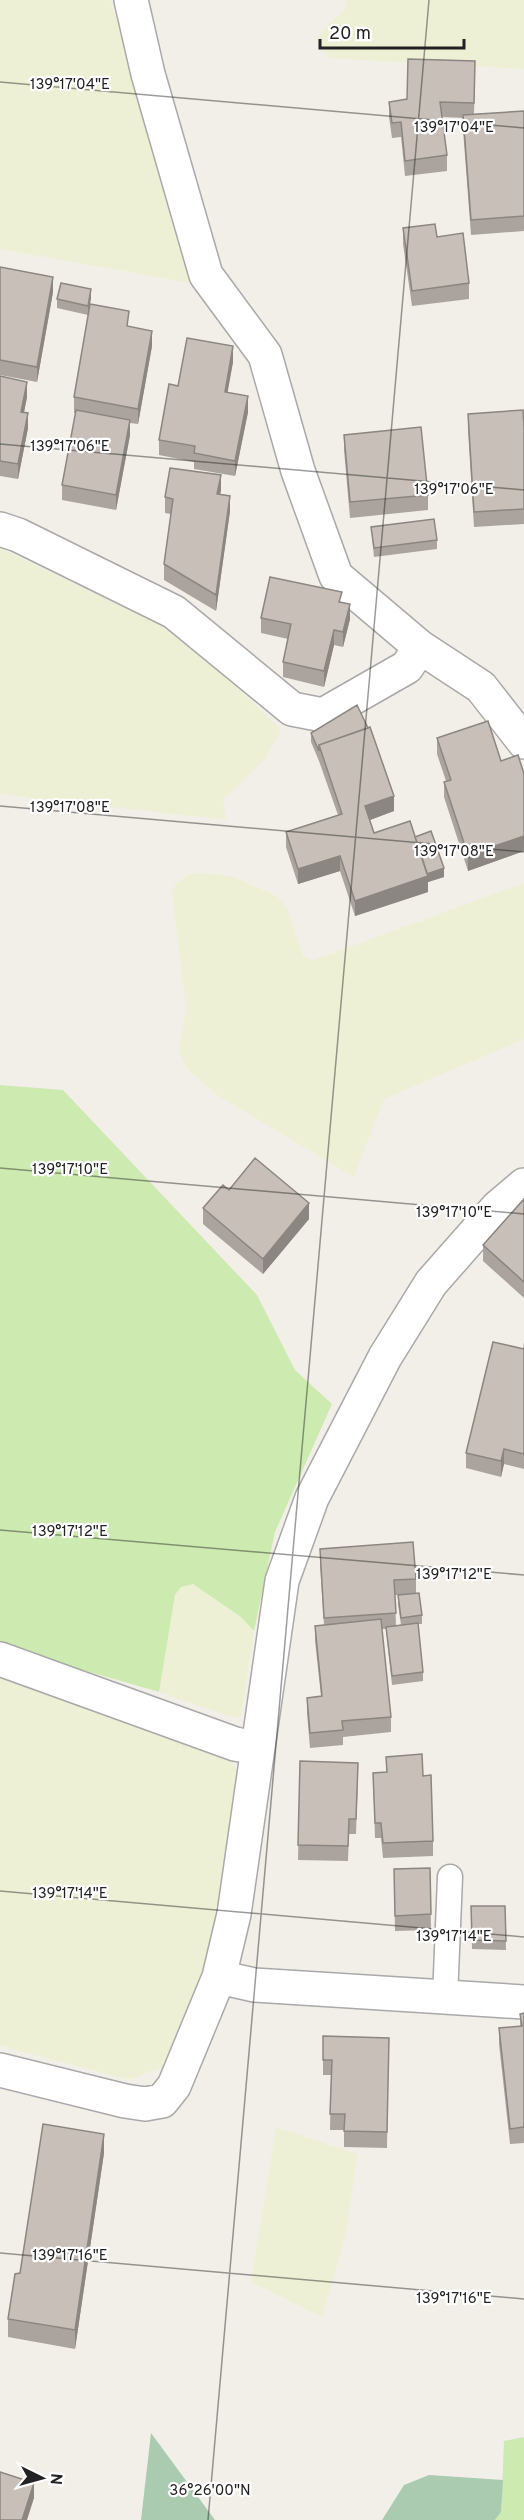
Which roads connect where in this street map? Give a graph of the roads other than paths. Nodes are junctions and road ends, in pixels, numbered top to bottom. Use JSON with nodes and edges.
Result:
{"nodes":[{"id":1,"x":131,"y":0,"type":"edge"},
{"id":2,"x":0,"y":529,"type":"edge"},
{"id":3,"x":420,"y":647,"type":"junction"},
{"id":4,"x":524,"y":742,"type":"edge"},
{"id":5,"x":524,"y":1185,"type":"edge"},
{"id":6,"x":0,"y":1659,"type":"edge"},
{"id":7,"x":257,"y":1748,"type":"junction"},
{"id":8,"x":450,"y":1877,"type":"dead end"},
{"id":9,"x":219,"y":1977,"type":"junction"},
{"id":10,"x":445,"y":1998,"type":"junction"},
{"id":11,"x":524,"y":2002,"type":"edge"},
{"id":12,"x":0,"y":2070,"type":"edge"}],
"edges":[{"from":1,"to":3,"type":"street"},
{"from":2,"to":3,"type":"street"},
{"from":3,"to":4,"type":"street"},
{"from":5,"to":7,"type":"street"},
{"from":6,"to":7,"type":"street"},
{"from":7,"to":9,"type":"street"},
{"from":8,"to":10,"type":"lane"},
{"from":9,"to":10,"type":"street"},
{"from":9,"to":12,"type":"street"},
{"from":10,"to":11,"type":"street"}]}
